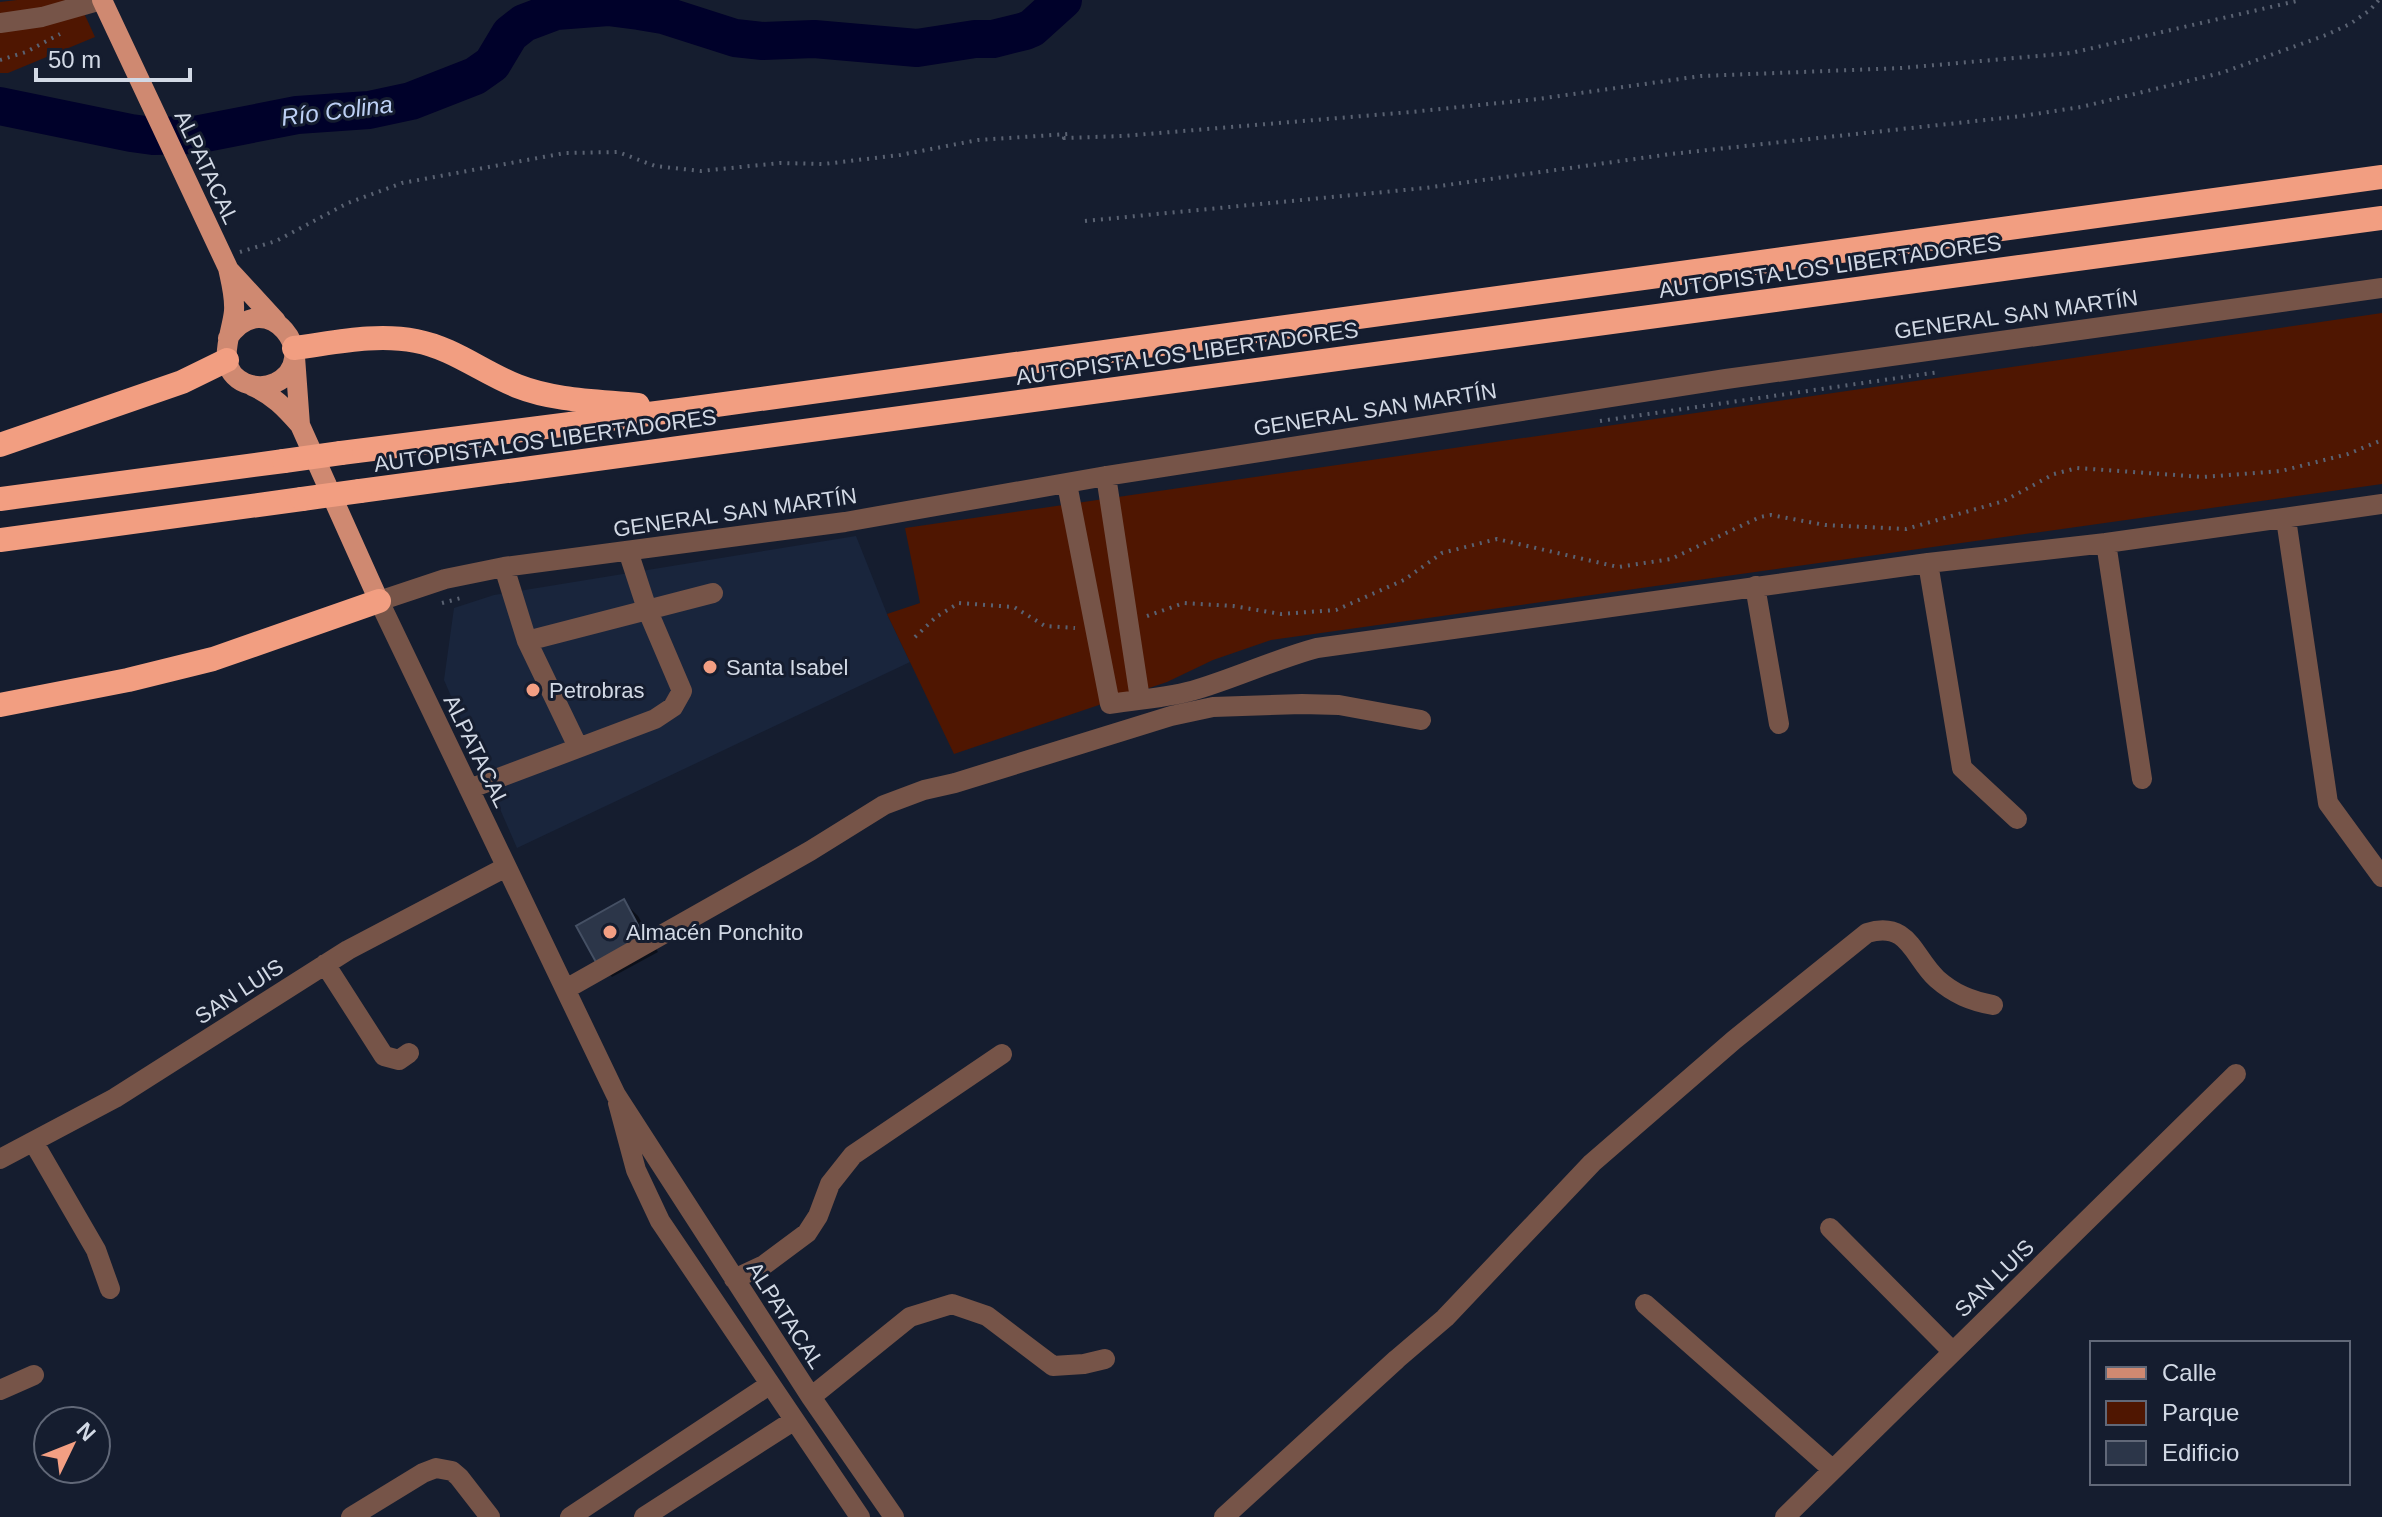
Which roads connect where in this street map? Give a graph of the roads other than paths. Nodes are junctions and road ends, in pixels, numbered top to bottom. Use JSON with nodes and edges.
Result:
{"nodes":[{"id":1,"x":102,"y":0,"type":"edge"},
{"id":2,"x":0,"y":23,"type":"edge"},
{"id":3,"x":2382,"y":177,"type":"edge"},
{"id":4,"x":2382,"y":218,"type":"edge"},
{"id":5,"x":225,"y":262,"type":"junction"},
{"id":6,"x":2382,"y":288,"type":"edge"},
{"id":7,"x":280,"y":325,"type":"junction"},
{"id":8,"x":228,"y":349,"type":"junction"},
{"id":9,"x":294,"y":350,"type":"junction"},
{"id":10,"x":247,"y":384,"type":"junction"},
{"id":11,"x":680,"y":410,"type":"junction"},
{"id":12,"x":300,"y":425,"type":"junction"},
{"id":13,"x":0,"y":445,"type":"edge"},
{"id":14,"x":1106,"y":476,"type":"junction"},
{"id":15,"x":1067,"y":484,"type":"junction"},
{"id":16,"x":0,"y":499,"type":"edge"},
{"id":17,"x":2382,"y":504,"type":"edge"},
{"id":18,"x":2286,"y":519,"type":"junction"},
{"id":19,"x":0,"y":540,"type":"edge"},
{"id":20,"x":2106,"y":543,"type":"junction"},
{"id":21,"x":628,"y":551,"type":"junction"},
{"id":22,"x":1928,"y":563,"type":"junction"},
{"id":23,"x":504,"y":567,"type":"junction"},
{"id":24,"x":1755,"y":586,"type":"junction"},
{"id":25,"x":713,"y":593,"type":"dead end"},
{"id":26,"x":379,"y":601,"type":"junction"},
{"id":27,"x":647,"y":609,"type":"junction"},
{"id":28,"x":527,"y":641,"type":"junction"},
{"id":29,"x":1140,"y":699,"type":"junction"},
{"id":30,"x":0,"y":705,"type":"edge"},
{"id":31,"x":1421,"y":720,"type":"dead end"},
{"id":32,"x":1779,"y":724,"type":"dead end"},
{"id":33,"x":578,"y":747,"type":"junction"},
{"id":34,"x":2142,"y":779,"type":"dead end"},
{"id":35,"x":469,"y":789,"type":"junction"},
{"id":36,"x":2017,"y":819,"type":"dead end"},
{"id":37,"x":506,"y":867,"type":"junction"},
{"id":38,"x":2382,"y":877,"type":"edge"},
{"id":39,"x":325,"y":964,"type":"junction"},
{"id":40,"x":566,"y":989,"type":"junction"},
{"id":41,"x":1993,"y":1005,"type":"dead end"},
{"id":42,"x":409,"y":1053,"type":"dead end"},
{"id":43,"x":1002,"y":1054,"type":"dead end"},
{"id":44,"x":2236,"y":1074,"type":"dead end"},
{"id":45,"x":616,"y":1095,"type":"junction"},
{"id":46,"x":34,"y":1143,"type":"junction"},
{"id":47,"x":0,"y":1159,"type":"edge"},
{"id":48,"x":686,"y":1203,"type":"junction"},
{"id":49,"x":660,"y":1221,"type":"junction"},
{"id":50,"x":1830,"y":1228,"type":"dead end"},
{"id":51,"x":734,"y":1279,"type":"junction"},
{"id":52,"x":110,"y":1289,"type":"dead end"},
{"id":53,"x":1645,"y":1304,"type":"dead end"},
{"id":54,"x":1953,"y":1352,"type":"junction"},
{"id":55,"x":1105,"y":1359,"type":"dead end"},
{"id":56,"x":34,"y":1375,"type":"dead end"},
{"id":57,"x":769,"y":1385,"type":"junction"},
{"id":58,"x":0,"y":1390,"type":"edge"},
{"id":59,"x":811,"y":1397,"type":"junction"},
{"id":60,"x":793,"y":1421,"type":"junction"},
{"id":61,"x":1833,"y":1470,"type":"junction"},
{"id":62,"x":889,"y":1514,"type":"edge"},
{"id":63,"x":351,"y":1517,"type":"edge"},
{"id":64,"x":490,"y":1517,"type":"edge"},
{"id":65,"x":570,"y":1517,"type":"edge"},
{"id":66,"x":644,"y":1517,"type":"edge"},
{"id":67,"x":860,"y":1517,"type":"edge"},
{"id":68,"x":1224,"y":1517,"type":"edge"},
{"id":69,"x":1785,"y":1517,"type":"edge"}],
"edges":[{"from":1,"to":2,"type":"street"},
{"from":1,"to":5,"type":"main road","name":"ALPATACAL"},
{"from":3,"to":11,"type":"highway","name":"AUTOPISTA LOS LIBERTADORES"},
{"from":4,"to":19,"type":"highway","name":"AUTOPISTA LOS LIBERTADORES","bridge":true},
{"from":5,"to":7,"type":"main road","name":"ALPATACAL"},
{"from":5,"to":8,"type":"main road","name":"ALPATACAL"},
{"from":6,"to":14,"type":"street","name":"GENERAL SAN MARTÍN"},
{"from":7,"to":8,"type":"main road"},
{"from":7,"to":9,"type":"main road","name":"ALPATACAL"},
{"from":8,"to":10,"type":"main road","name":"ALPATACAL"},
{"from":8,"to":13,"type":"highway"},
{"from":9,"to":10,"type":"main road"},
{"from":9,"to":11,"type":"highway"},
{"from":9,"to":12,"type":"main road","name":"ALPATACAL"},
{"from":10,"to":12,"type":"main road","name":"ALPATACAL"},
{"from":11,"to":16,"type":"highway","name":"AUTOPISTA LOS LIBERTADORES","bridge":true},
{"from":12,"to":26,"type":"main road","name":"ALPATACAL"},
{"from":14,"to":15,"type":"street","name":"GENERAL SAN MARTÍN"},
{"from":14,"to":29,"type":"street"},
{"from":15,"to":21,"type":"street","name":"GENERAL SAN MARTÍN"},
{"from":15,"to":29,"type":"street"},
{"from":17,"to":18,"type":"street"},
{"from":18,"to":20,"type":"street"},
{"from":18,"to":38,"type":"street"},
{"from":20,"to":22,"type":"street"},
{"from":20,"to":34,"type":"street"},
{"from":21,"to":23,"type":"street","name":"GENERAL SAN MARTÍN"},
{"from":21,"to":27,"type":"street"},
{"from":22,"to":24,"type":"street"},
{"from":22,"to":36,"type":"street"},
{"from":23,"to":26,"type":"street","name":"GENERAL SAN MARTÍN"},
{"from":23,"to":28,"type":"street"},
{"from":24,"to":29,"type":"street"},
{"from":24,"to":32,"type":"street"},
{"from":25,"to":27,"type":"street"},
{"from":26,"to":30,"type":"highway"},
{"from":26,"to":35,"type":"street","name":"ALPATACAL"},
{"from":27,"to":28,"type":"street"},
{"from":27,"to":33,"type":"street"},
{"from":28,"to":33,"type":"street"},
{"from":31,"to":40,"type":"street"},
{"from":33,"to":35,"type":"street"},
{"from":35,"to":37,"type":"street","name":"ALPATACAL"},
{"from":37,"to":39,"type":"street","name":"SAN LUIS"},
{"from":37,"to":40,"type":"street","name":"ALPATACAL"},
{"from":39,"to":42,"type":"street"},
{"from":39,"to":46,"type":"street","name":"SAN LUIS"},
{"from":40,"to":45,"type":"street","name":"ALPATACAL"},
{"from":41,"to":68,"type":"street"},
{"from":43,"to":51,"type":"street"},
{"from":44,"to":54,"type":"street","name":"SAN LUIS"},
{"from":45,"to":48,"type":"street","name":"ALPATACAL"},
{"from":45,"to":49,"type":"street","name":"ALPATACAL"},
{"from":46,"to":47,"type":"street","name":"SAN LUIS"},
{"from":46,"to":52,"type":"street"},
{"from":48,"to":49,"type":"street"},
{"from":48,"to":51,"type":"street","name":"ALPATACAL"},
{"from":49,"to":57,"type":"street","name":"ALPATACAL"},
{"from":50,"to":54,"type":"street"},
{"from":51,"to":59,"type":"street","name":"ALPATACAL"},
{"from":53,"to":61,"type":"street"},
{"from":54,"to":61,"type":"street","name":"SAN LUIS"},
{"from":55,"to":59,"type":"street"},
{"from":56,"to":58,"type":"street"},
{"from":57,"to":60,"type":"street","name":"ALPATACAL"},
{"from":57,"to":65,"type":"street"},
{"from":59,"to":62,"type":"street","name":"ALPATACAL"},
{"from":60,"to":66,"type":"street"},
{"from":60,"to":67,"type":"street","name":"ALPATACAL"},
{"from":61,"to":69,"type":"street","name":"SAN LUIS"},
{"from":63,"to":64,"type":"street"}]}
